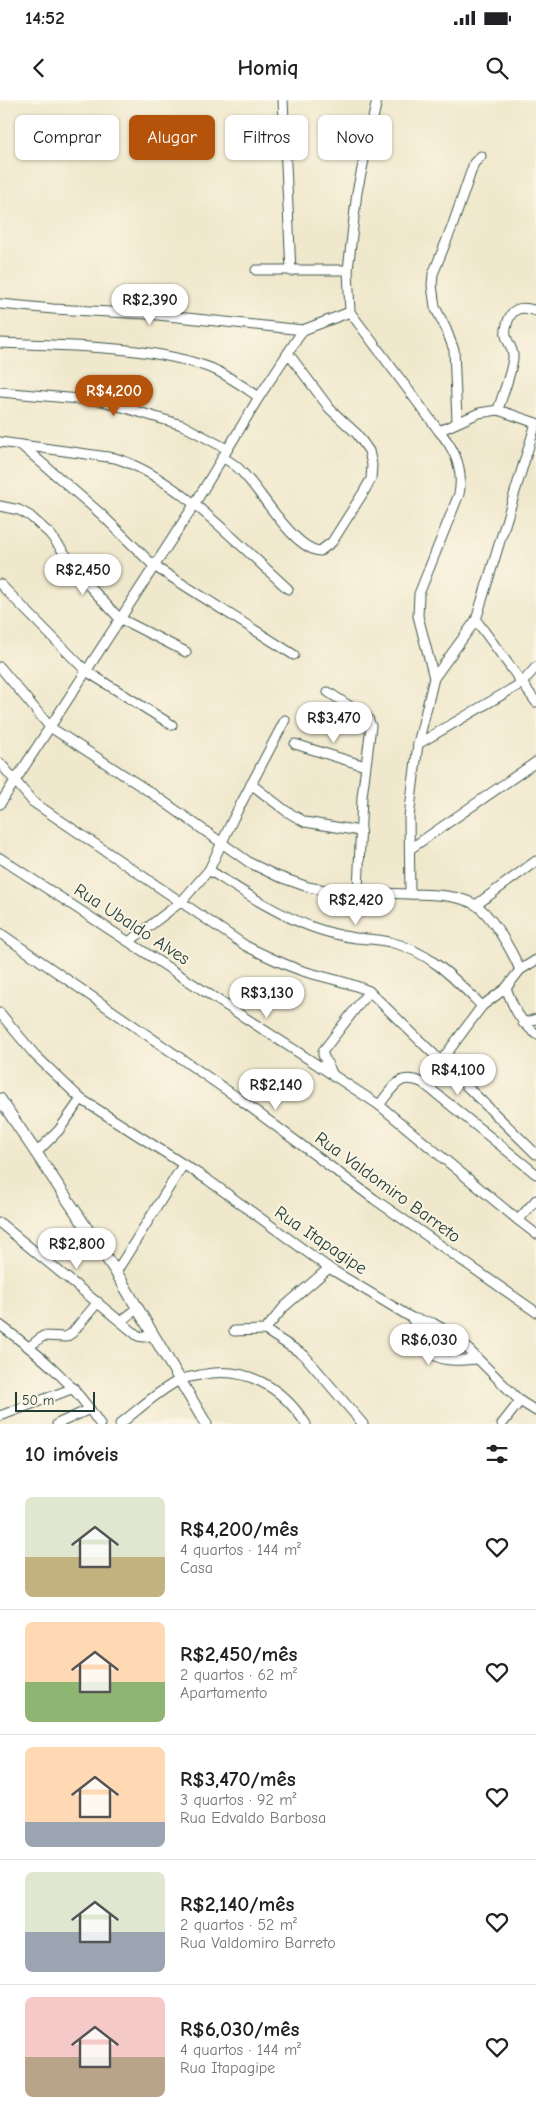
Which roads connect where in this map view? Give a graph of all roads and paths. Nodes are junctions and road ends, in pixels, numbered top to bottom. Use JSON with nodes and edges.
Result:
{"nodes":[{"id":1,"x":283,"y":100,"type":"edge"},
{"id":2,"x":377,"y":100,"type":"edge"},
{"id":3,"x":481,"y":156,"type":"dead end"},
{"id":4,"x":256,"y":270,"type":"dead end"},
{"id":5,"x":348,"y":270,"type":"junction"},
{"id":6,"x":291,"y":271,"type":"junction"},
{"id":7,"x":0,"y":304,"type":"edge"},
{"id":8,"x":536,"y":311,"type":"edge"},
{"id":9,"x":350,"y":312,"type":"junction"},
{"id":10,"x":303,"y":330,"type":"junction"},
{"id":11,"x":0,"y":343,"type":"edge"},
{"id":12,"x":288,"y":353,"type":"junction"},
{"id":13,"x":0,"y":392,"type":"edge"},
{"id":14,"x":259,"y":397,"type":"junction"},
{"id":15,"x":498,"y":410,"type":"junction"},
{"id":16,"x":457,"y":421,"type":"junction"},
{"id":17,"x":536,"y":423,"type":"edge"},
{"id":18,"x":439,"y":431,"type":"junction"},
{"id":19,"x":534,"y":434,"type":"edge"},
{"id":20,"x":0,"y":442,"type":"edge"},
{"id":21,"x":21,"y":445,"type":"junction"},
{"id":22,"x":225,"y":453,"type":"junction"},
{"id":23,"x":194,"y":505,"type":"junction"},
{"id":24,"x":0,"y":506,"type":"edge"},
{"id":25,"x":154,"y":566,"type":"junction"},
{"id":26,"x":0,"y":584,"type":"edge"},
{"id":27,"x":288,"y":588,"type":"dead end"},
{"id":28,"x":120,"y":618,"type":"junction"},
{"id":29,"x":476,"y":620,"type":"junction"},
{"id":30,"x":186,"y":652,"type":"dead end"},
{"id":31,"x":294,"y":655,"type":"dead end"},
{"id":32,"x":536,"y":667,"type":"edge"},
{"id":33,"x":0,"y":668,"type":"edge"},
{"id":34,"x":86,"y":670,"type":"junction"},
{"id":35,"x":434,"y":678,"type":"junction"},
{"id":36,"x":522,"y":683,"type":"junction"},
{"id":37,"x":328,"y":692,"type":"dead end"},
{"id":38,"x":536,"y":702,"type":"edge"},
{"id":39,"x":285,"y":720,"type":"dead end"},
{"id":40,"x":172,"y":725,"type":"dead end"},
{"id":41,"x":50,"y":727,"type":"junction"},
{"id":42,"x":295,"y":744,"type":"dead end"},
{"id":43,"x":418,"y":744,"type":"junction"},
{"id":44,"x":536,"y":762,"type":"edge"},
{"id":45,"x":0,"y":763,"type":"edge"},
{"id":46,"x":366,"y":766,"type":"junction"},
{"id":47,"x":15,"y":782,"type":"junction"},
{"id":48,"x":251,"y":784,"type":"junction"},
{"id":49,"x":0,"y":804,"type":"edge"},
{"id":50,"x":360,"y":831,"type":"junction"},
{"id":51,"x":221,"y":843,"type":"junction"},
{"id":52,"x":410,"y":849,"type":"junction"},
{"id":53,"x":0,"y":858,"type":"edge"},
{"id":54,"x":536,"y":861,"type":"edge"},
{"id":55,"x":209,"y":870,"type":"junction"},
{"id":56,"x":358,"y":892,"type":"junction"},
{"id":57,"x":410,"y":894,"type":"junction"},
{"id":58,"x":182,"y":901,"type":"junction"},
{"id":59,"x":476,"y":905,"type":"junction"},
{"id":60,"x":0,"y":932,"type":"edge"},
{"id":61,"x":130,"y":941,"type":"junction"},
{"id":62,"x":536,"y":960,"type":"edge"},
{"id":63,"x":520,"y":970,"type":"junction"},
{"id":64,"x":506,"y":988,"type":"junction"},
{"id":65,"x":369,"y":991,"type":"junction"},
{"id":66,"x":482,"y":1006,"type":"junction"},
{"id":67,"x":0,"y":1013,"type":"edge"},
{"id":68,"x":536,"y":1019,"type":"edge"},
{"id":69,"x":523,"y":1024,"type":"junction"},
{"id":70,"x":536,"y":1034,"type":"edge"},
{"id":71,"x":441,"y":1061,"type":"junction"},
{"id":72,"x":334,"y":1077,"type":"junction"},
{"id":73,"x":0,"y":1099,"type":"edge"},
{"id":74,"x":81,"y":1099,"type":"junction"},
{"id":75,"x":379,"y":1105,"type":"junction"},
{"id":76,"x":37,"y":1152,"type":"junction"},
{"id":77,"x":536,"y":1154,"type":"edge"},
{"id":78,"x":183,"y":1165,"type":"junction"},
{"id":79,"x":536,"y":1174,"type":"edge"},
{"id":80,"x":536,"y":1200,"type":"edge"},
{"id":81,"x":518,"y":1220,"type":"junction"},
{"id":82,"x":0,"y":1223,"type":"edge"},
{"id":83,"x":536,"y":1234,"type":"edge"},
{"id":84,"x":329,"y":1268,"type":"junction"},
{"id":85,"x":116,"y":1272,"type":"junction"},
{"id":86,"x":98,"y":1302,"type":"junction"},
{"id":87,"x":137,"y":1309,"type":"junction"},
{"id":88,"x":536,"y":1312,"type":"edge"},
{"id":89,"x":412,"y":1318,"type":"junction"},
{"id":90,"x":121,"y":1321,"type":"junction"},
{"id":91,"x":1,"y":1327,"type":"edge"},
{"id":92,"x":234,"y":1330,"type":"dead end"},
{"id":93,"x":265,"y":1330,"type":"junction"},
{"id":94,"x":153,"y":1335,"type":"junction"},
{"id":95,"x":29,"y":1347,"type":"junction"},
{"id":96,"x":477,"y":1359,"type":"junction"},
{"id":97,"x":179,"y":1380,"type":"junction"},
{"id":98,"x":74,"y":1388,"type":"junction"},
{"id":99,"x":520,"y":1401,"type":"junction"},
{"id":100,"x":90,"y":1409,"type":"junction"},
{"id":101,"x":536,"y":1411,"type":"edge"},
{"id":102,"x":0,"y":1416,"type":"edge"},
{"id":103,"x":57,"y":1424,"type":"edge"},
{"id":104,"x":100,"y":1424,"type":"edge"},
{"id":105,"x":120,"y":1424,"type":"edge"},
{"id":106,"x":206,"y":1424,"type":"edge"},
{"id":107,"x":306,"y":1424,"type":"edge"},
{"id":108,"x":363,"y":1424,"type":"edge"},
{"id":109,"x":502,"y":1424,"type":"edge"}],
"edges":[{"from":1,"to":6,"type":"street"},
{"from":2,"to":5,"type":"street"},
{"from":3,"to":16,"type":"street"},
{"from":4,"to":6,"type":"street"},
{"from":5,"to":6,"type":"street"},
{"from":5,"to":9,"type":"street"},
{"from":7,"to":10,"type":"street"},
{"from":8,"to":15,"type":"street"},
{"from":9,"to":10,"type":"street"},
{"from":9,"to":18,"type":"street"},
{"from":10,"to":12,"type":"street"},
{"from":11,"to":14,"type":"street"},
{"from":12,"to":14,"type":"street"},
{"from":12,"to":22,"type":"street"},
{"from":13,"to":22,"type":"street"},
{"from":14,"to":22,"type":"street"},
{"from":15,"to":16,"type":"street"},
{"from":15,"to":17,"type":"street"},
{"from":16,"to":18,"type":"street"},
{"from":17,"to":19,"type":"street"},
{"from":18,"to":35,"type":"street"},
{"from":19,"to":29,"type":"street"},
{"from":20,"to":21,"type":"street"},
{"from":21,"to":23,"type":"street"},
{"from":21,"to":25,"type":"street"},
{"from":22,"to":23,"type":"street"},
{"from":23,"to":25,"type":"street"},
{"from":23,"to":27,"type":"street"},
{"from":24,"to":28,"type":"street"},
{"from":25,"to":28,"type":"street"},
{"from":25,"to":31,"type":"street"},
{"from":26,"to":34,"type":"street"},
{"from":28,"to":30,"type":"street"},
{"from":28,"to":34,"type":"street"},
{"from":29,"to":35,"type":"street"},
{"from":29,"to":36,"type":"street"},
{"from":32,"to":36,"type":"street"},
{"from":33,"to":41,"type":"street"},
{"from":34,"to":40,"type":"street"},
{"from":34,"to":41,"type":"street"},
{"from":35,"to":43,"type":"street"},
{"from":36,"to":38,"type":"street"},
{"from":36,"to":43,"type":"street"},
{"from":37,"to":46,"type":"street"},
{"from":39,"to":48,"type":"street"},
{"from":41,"to":47,"type":"street"},
{"from":41,"to":51,"type":"street"},
{"from":42,"to":46,"type":"street"},
{"from":43,"to":52,"type":"street"},
{"from":44,"to":52,"type":"street"},
{"from":45,"to":47,"type":"street"},
{"from":46,"to":50,"type":"street"},
{"from":47,"to":49,"type":"street"},
{"from":47,"to":58,"type":"street"},
{"from":48,"to":50,"type":"street"},
{"from":48,"to":51,"type":"street"},
{"from":50,"to":56,"type":"street"},
{"from":51,"to":55,"type":"street"},
{"from":51,"to":56,"type":"street"},
{"from":52,"to":57,"type":"street"},
{"from":53,"to":61,"type":"street","name":"Rua Ubaldo Alves"},
{"from":54,"to":59,"type":"street"},
{"from":55,"to":58,"type":"street"},
{"from":55,"to":66,"type":"street"},
{"from":56,"to":57,"type":"street"},
{"from":57,"to":59,"type":"street"},
{"from":58,"to":61,"type":"street"},
{"from":58,"to":65,"type":"street"},
{"from":59,"to":63,"type":"street"},
{"from":60,"to":88,"type":"street","name":"Rua Valdomiro Barreto"},
{"from":61,"to":72,"type":"street","name":"Rua Ubaldo Alves"},
{"from":62,"to":63,"type":"street"},
{"from":63,"to":64,"type":"street"},
{"from":64,"to":66,"type":"street"},
{"from":64,"to":69,"type":"street"},
{"from":65,"to":71,"type":"street"},
{"from":65,"to":72,"type":"street"},
{"from":66,"to":71,"type":"street"},
{"from":67,"to":74,"type":"street","name":"Rua Itapagipe"},
{"from":68,"to":69,"type":"street"},
{"from":69,"to":70,"type":"street"},
{"from":71,"to":77,"type":"street"},
{"from":72,"to":75,"type":"street","name":"Rua Ubaldo Alves"},
{"from":73,"to":76,"type":"street"},
{"from":74,"to":76,"type":"street"},
{"from":74,"to":78,"type":"street","name":"Rua Itapagipe"},
{"from":75,"to":79,"type":"street"},
{"from":75,"to":81,"type":"street","name":"Rua Ubaldo Alves"},
{"from":76,"to":85,"type":"street"},
{"from":78,"to":84,"type":"street","name":"Rua Itapagipe"},
{"from":78,"to":85,"type":"street"},
{"from":80,"to":81,"type":"street"},
{"from":81,"to":83,"type":"street","name":"Rua Ubaldo Alves"},
{"from":82,"to":86,"type":"street"},
{"from":84,"to":89,"type":"street","name":"Rua Itapagipe"},
{"from":84,"to":93,"type":"street"},
{"from":85,"to":87,"type":"street"},
{"from":86,"to":90,"type":"street"},
{"from":86,"to":95,"type":"street"},
{"from":87,"to":90,"type":"street"},
{"from":87,"to":94,"type":"street"},
{"from":89,"to":96,"type":"street","name":"Rua Itapagipe"},
{"from":89,"to":96,"type":"street"},
{"from":90,"to":94,"type":"street"},
{"from":91,"to":95,"type":"street"},
{"from":92,"to":93,"type":"street"},
{"from":93,"to":108,"type":"street"},
{"from":94,"to":97,"type":"street"},
{"from":95,"to":98,"type":"street"},
{"from":96,"to":99,"type":"street","name":"Rua Itapagipe"},
{"from":97,"to":105,"type":"street"},
{"from":97,"to":106,"type":"street"},
{"from":97,"to":107,"type":"street"},
{"from":98,"to":100,"type":"street"},
{"from":98,"to":102,"type":"street"},
{"from":99,"to":101,"type":"street","name":"Rua Itapagipe"},
{"from":99,"to":109,"type":"street"},
{"from":100,"to":103,"type":"street"},
{"from":100,"to":104,"type":"street"}]}
